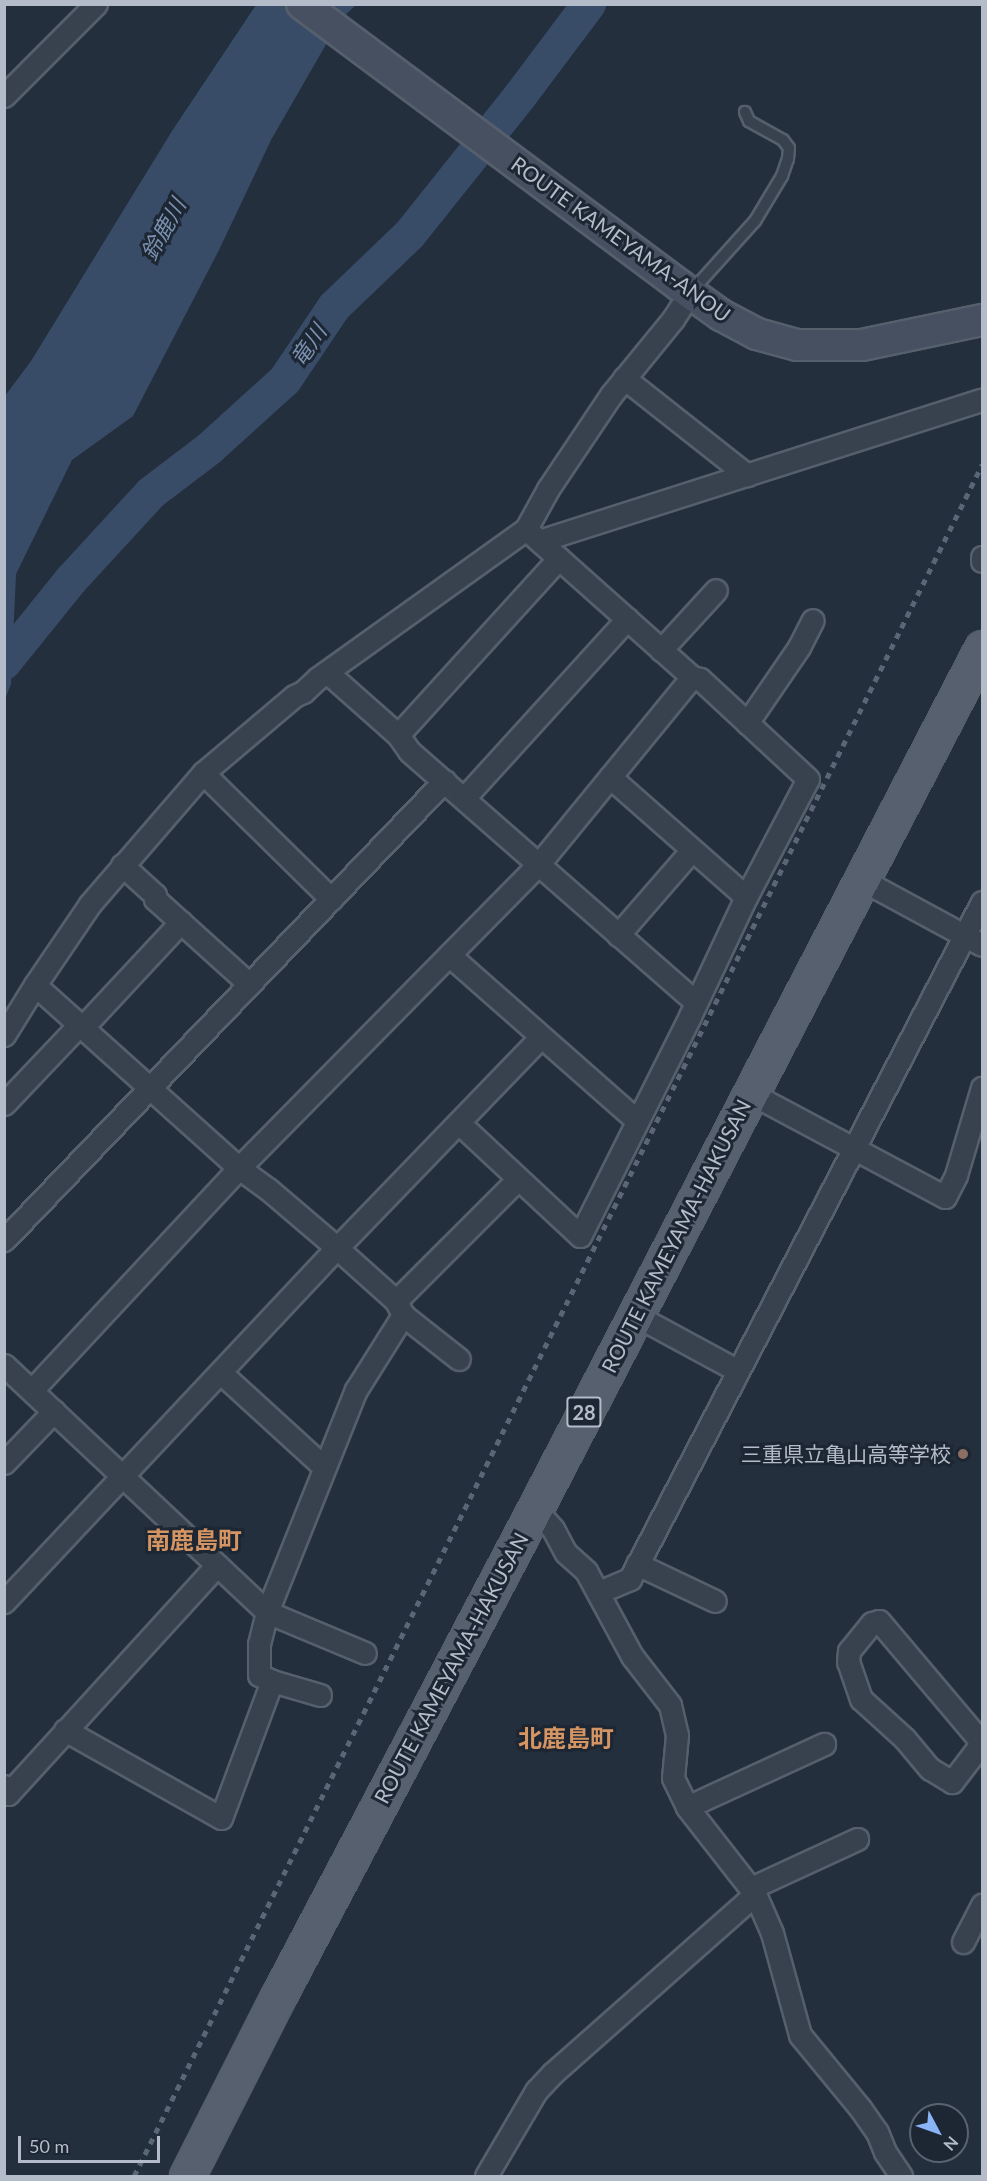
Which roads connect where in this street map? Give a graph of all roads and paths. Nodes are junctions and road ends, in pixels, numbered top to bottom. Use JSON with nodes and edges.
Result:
{"nodes":[{"id":1,"x":96,"y":4,"type":"edge"},
{"id":2,"x":302,"y":4,"type":"edge"},
{"id":3,"x":4,"y":96,"type":"edge"},
{"id":4,"x":747,"y":116,"type":"dead end"},
{"id":5,"x":685,"y":289,"type":"junction"},
{"id":6,"x":982,"y":320,"type":"edge"},
{"id":7,"x":624,"y":378,"type":"junction"},
{"id":8,"x":982,"y":400,"type":"edge"},
{"id":9,"x":747,"y":476,"type":"junction"},
{"id":10,"x":533,"y":535,"type":"junction"},
{"id":11,"x":559,"y":558,"type":"junction"},
{"id":12,"x":716,"y":590,"type":"dead end"},
{"id":13,"x":627,"y":619,"type":"junction"},
{"id":14,"x":813,"y":620,"type":"dead end"},
{"id":15,"x":982,"y":648,"type":"edge"},
{"id":16,"x":661,"y":650,"type":"junction"},
{"id":17,"x":328,"y":673,"type":"junction"},
{"id":18,"x":692,"y":677,"type":"junction"},
{"id":19,"x":974,"y":689,"type":"edge"},
{"id":20,"x":747,"y":723,"type":"junction"},
{"id":21,"x":398,"y":735,"type":"junction"},
{"id":22,"x":203,"y":773,"type":"junction"},
{"id":23,"x":610,"y":777,"type":"junction"},
{"id":24,"x":444,"y":781,"type":"junction"},
{"id":25,"x":465,"y":797,"type":"junction"},
{"id":26,"x":692,"y":850,"type":"junction"},
{"id":27,"x":122,"y":865,"type":"junction"},
{"id":28,"x":538,"y":865,"type":"junction"},
{"id":29,"x":862,"y":880,"type":"junction"},
{"id":30,"x":746,"y":897,"type":"junction"},
{"id":31,"x":332,"y":898,"type":"junction"},
{"id":32,"x":982,"y":902,"type":"edge"},
{"id":33,"x":181,"y":922,"type":"junction"},
{"id":34,"x":618,"y":935,"type":"junction"},
{"id":35,"x":963,"y":936,"type":"junction"},
{"id":36,"x":982,"y":945,"type":"edge"},
{"id":37,"x":449,"y":955,"type":"junction"},
{"id":38,"x":248,"y":983,"type":"junction"},
{"id":39,"x":34,"y":985,"type":"junction"},
{"id":40,"x":695,"y":1001,"type":"junction"},
{"id":41,"x":81,"y":1026,"type":"junction"},
{"id":42,"x":4,"y":1035,"type":"edge"},
{"id":43,"x":541,"y":1037,"type":"junction"},
{"id":44,"x":148,"y":1087,"type":"junction"},
{"id":45,"x":982,"y":1088,"type":"edge"},
{"id":46,"x":750,"y":1093,"type":"junction"},
{"id":47,"x":4,"y":1104,"type":"edge"},
{"id":48,"x":637,"y":1121,"type":"junction"},
{"id":49,"x":460,"y":1124,"type":"junction"},
{"id":50,"x":854,"y":1147,"type":"junction"},
{"id":51,"x":239,"y":1168,"type":"junction"},
{"id":52,"x":517,"y":1180,"type":"junction"},
{"id":53,"x":6,"y":1235,"type":"edge"},
{"id":54,"x":337,"y":1248,"type":"junction"},
{"id":55,"x":400,"y":1308,"type":"junction"},
{"id":56,"x":635,"y":1315,"type":"junction"},
{"id":57,"x":459,"y":1359,"type":"dead end"},
{"id":58,"x":4,"y":1365,"type":"edge"},
{"id":59,"x":738,"y":1371,"type":"junction"},
{"id":60,"x":221,"y":1373,"type":"junction"},
{"id":61,"x":32,"y":1390,"type":"junction"},
{"id":62,"x":54,"y":1411,"type":"junction"},
{"id":63,"x":4,"y":1463,"type":"edge"},
{"id":64,"x":324,"y":1467,"type":"junction"},
{"id":65,"x":122,"y":1476,"type":"junction"},
{"id":66,"x":535,"y":1509,"type":"junction"},
{"id":67,"x":637,"y":1564,"type":"junction"},
{"id":68,"x":217,"y":1565,"type":"junction"},
{"id":69,"x":599,"y":1593,"type":"junction"},
{"id":70,"x":715,"y":1600,"type":"dead end"},
{"id":71,"x":4,"y":1602,"type":"edge"},
{"id":72,"x":267,"y":1612,"type":"junction"},
{"id":73,"x":365,"y":1653,"type":"dead end"},
{"id":74,"x":272,"y":1681,"type":"junction"},
{"id":75,"x":320,"y":1695,"type":"dead end"},
{"id":76,"x":65,"y":1730,"type":"junction"},
{"id":77,"x":981,"y":1742,"type":"edge"},
{"id":78,"x":824,"y":1744,"type":"dead end"},
{"id":79,"x":4,"y":1786,"type":"edge"},
{"id":80,"x":687,"y":1806,"type":"junction"},
{"id":81,"x":857,"y":1839,"type":"dead end"},
{"id":82,"x":753,"y":1891,"type":"junction"},
{"id":83,"x":982,"y":1905,"type":"edge"},
{"id":84,"x":963,"y":1942,"type":"dead end"},
{"id":85,"x":187,"y":2176,"type":"edge"},
{"id":86,"x":486,"y":2176,"type":"edge"},
{"id":87,"x":902,"y":2176,"type":"edge"}],
"edges":[{"from":1,"to":3,"type":"street"},
{"from":2,"to":5,"type":"main road","name":"ROUTE KAMEYAMA-ANOU"},
{"from":4,"to":5,"type":"lane"},
{"from":5,"to":6,"type":"main road","name":"ROUTE KAMEYAMA-ANOU"},
{"from":5,"to":7,"type":"street"},
{"from":7,"to":9,"type":"street"},
{"from":7,"to":10,"type":"street"},
{"from":8,"to":9,"type":"street"},
{"from":9,"to":10,"type":"street"},
{"from":10,"to":11,"type":"street"},
{"from":10,"to":17,"type":"street"},
{"from":11,"to":13,"type":"street"},
{"from":11,"to":21,"type":"street"},
{"from":12,"to":16,"type":"street"},
{"from":13,"to":16,"type":"street"},
{"from":13,"to":25,"type":"street"},
{"from":14,"to":20,"type":"street"},
{"from":15,"to":19,"type":"main road","name":"ROUTE KAMEYAMA-HAKUSAN","number":"28"},
{"from":16,"to":18,"type":"street"},
{"from":17,"to":21,"type":"street"},
{"from":17,"to":22,"type":"street"},
{"from":18,"to":20,"type":"street"},
{"from":18,"to":23,"type":"street"},
{"from":19,"to":29,"type":"main road","name":"ROUTE KAMEYAMA-HAKUSAN","number":"28"},
{"from":20,"to":30,"type":"street"},
{"from":21,"to":24,"type":"street"},
{"from":22,"to":27,"type":"street"},
{"from":22,"to":31,"type":"street"},
{"from":23,"to":26,"type":"street"},
{"from":23,"to":28,"type":"street"},
{"from":24,"to":25,"type":"street"},
{"from":24,"to":31,"type":"street"},
{"from":25,"to":28,"type":"street"},
{"from":26,"to":30,"type":"street"},
{"from":26,"to":34,"type":"street"},
{"from":27,"to":33,"type":"street"},
{"from":27,"to":39,"type":"street"},
{"from":28,"to":34,"type":"street"},
{"from":28,"to":37,"type":"street"},
{"from":29,"to":35,"type":"street"},
{"from":29,"to":46,"type":"main road","name":"ROUTE KAMEYAMA-HAKUSAN","number":"28"},
{"from":30,"to":40,"type":"street"},
{"from":31,"to":38,"type":"street"},
{"from":32,"to":35,"type":"street"},
{"from":33,"to":38,"type":"street"},
{"from":33,"to":41,"type":"street"},
{"from":34,"to":40,"type":"street"},
{"from":35,"to":36,"type":"street"},
{"from":35,"to":50,"type":"street"},
{"from":37,"to":43,"type":"street"},
{"from":37,"to":51,"type":"street"},
{"from":38,"to":44,"type":"street"},
{"from":39,"to":41,"type":"street"},
{"from":39,"to":42,"type":"street"},
{"from":40,"to":48,"type":"street"},
{"from":41,"to":44,"type":"street"},
{"from":41,"to":47,"type":"street"},
{"from":43,"to":48,"type":"street"},
{"from":43,"to":49,"type":"street"},
{"from":44,"to":51,"type":"street"},
{"from":44,"to":53,"type":"street"},
{"from":45,"to":50,"type":"street"},
{"from":46,"to":50,"type":"street"},
{"from":46,"to":56,"type":"main road","name":"ROUTE KAMEYAMA-HAKUSAN","number":"28"},
{"from":48,"to":52,"type":"street"},
{"from":49,"to":52,"type":"street"},
{"from":49,"to":54,"type":"street"},
{"from":50,"to":59,"type":"street"},
{"from":51,"to":54,"type":"street"},
{"from":51,"to":61,"type":"street"},
{"from":52,"to":55,"type":"street"},
{"from":54,"to":55,"type":"street"},
{"from":54,"to":60,"type":"street"},
{"from":55,"to":57,"type":"street"},
{"from":55,"to":64,"type":"street"},
{"from":56,"to":59,"type":"street"},
{"from":56,"to":66,"type":"main road","name":"ROUTE KAMEYAMA-HAKUSAN","number":"28"},
{"from":58,"to":61,"type":"street"},
{"from":59,"to":67,"type":"street"},
{"from":60,"to":64,"type":"street"},
{"from":60,"to":65,"type":"street"},
{"from":61,"to":62,"type":"street"},
{"from":62,"to":63,"type":"street"},
{"from":62,"to":65,"type":"street"},
{"from":64,"to":72,"type":"street"},
{"from":65,"to":68,"type":"street"},
{"from":65,"to":71,"type":"street"},
{"from":66,"to":69,"type":"street"},
{"from":66,"to":85,"type":"main road","name":"ROUTE KAMEYAMA-HAKUSAN","number":"28"},
{"from":67,"to":69,"type":"street"},
{"from":67,"to":70,"type":"street"},
{"from":68,"to":72,"type":"street"},
{"from":68,"to":76,"type":"street"},
{"from":69,"to":80,"type":"street"},
{"from":72,"to":73,"type":"street"},
{"from":72,"to":74,"type":"street"},
{"from":74,"to":75,"type":"street"},
{"from":74,"to":76,"type":"street"},
{"from":76,"to":79,"type":"street"},
{"from":77,"to":77,"type":"street"},
{"from":78,"to":80,"type":"street"},
{"from":80,"to":82,"type":"street"},
{"from":81,"to":82,"type":"street"},
{"from":82,"to":86,"type":"street"},
{"from":82,"to":87,"type":"street"},
{"from":83,"to":84,"type":"street"}]}
